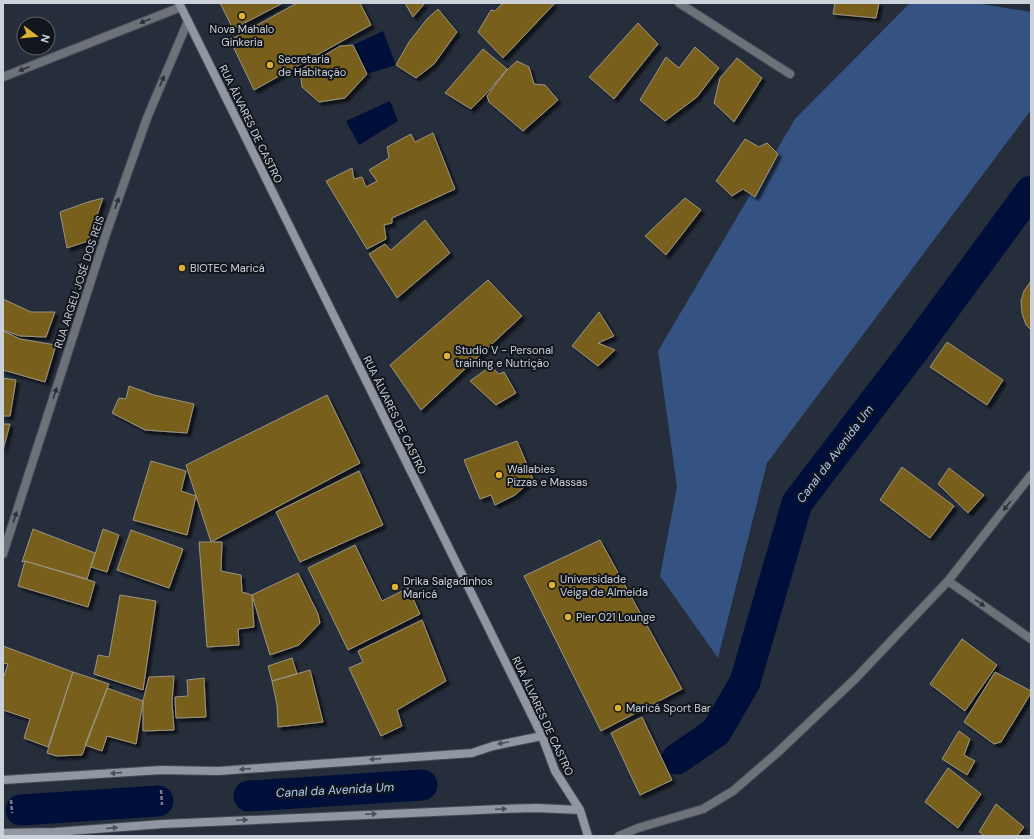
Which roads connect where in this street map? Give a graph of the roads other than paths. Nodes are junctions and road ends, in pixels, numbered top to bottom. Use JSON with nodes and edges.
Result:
{"nodes":[{"id":1,"x":679,"y":3,"type":"edge"},
{"id":2,"x":180,"y":5,"type":"edge"},
{"id":3,"x":188,"y":21,"type":"junction"},
{"id":4,"x":790,"y":74,"type":"dead end"},
{"id":5,"x":3,"y":77,"type":"edge"},
{"id":6,"x":1031,"y":475,"type":"edge"},
{"id":7,"x":3,"y":554,"type":"edge"},
{"id":8,"x":948,"y":581,"type":"junction"},
{"id":9,"x":1031,"y":639,"type":"edge"},
{"id":10,"x":542,"y":736,"type":"junction"},
{"id":11,"x":3,"y":780,"type":"edge"},
{"id":12,"x":580,"y":810,"type":"junction"},
{"id":13,"x":3,"y":833,"type":"edge"},
{"id":14,"x":588,"y":836,"type":"edge"},
{"id":15,"x":619,"y":836,"type":"edge"}],
"edges":[{"from":1,"to":4,"type":"street"},
{"from":2,"to":3,"type":"street","name":"RUA ÁLVARES DE CASTRO"},
{"from":2,"to":5,"type":"street","one_way":true},
{"from":7,"to":3,"type":"street","name":"RUA ARGEU JOSÉ DOS REIS","one_way":true},
{"from":3,"to":10,"type":"street","name":"RUA ÁLVARES DE CASTRO"},
{"from":6,"to":8,"type":"street","one_way":true},
{"from":8,"to":9,"type":"street","one_way":true},
{"from":8,"to":15,"type":"street"},
{"from":10,"to":11,"type":"street","one_way":true},
{"from":10,"to":12,"type":"street","name":"RUA ÁLVARES DE CASTRO"},
{"from":13,"to":12,"type":"street","one_way":true},
{"from":12,"to":14,"type":"street","name":"RUA ÁLVARES DE CASTRO"}]}
